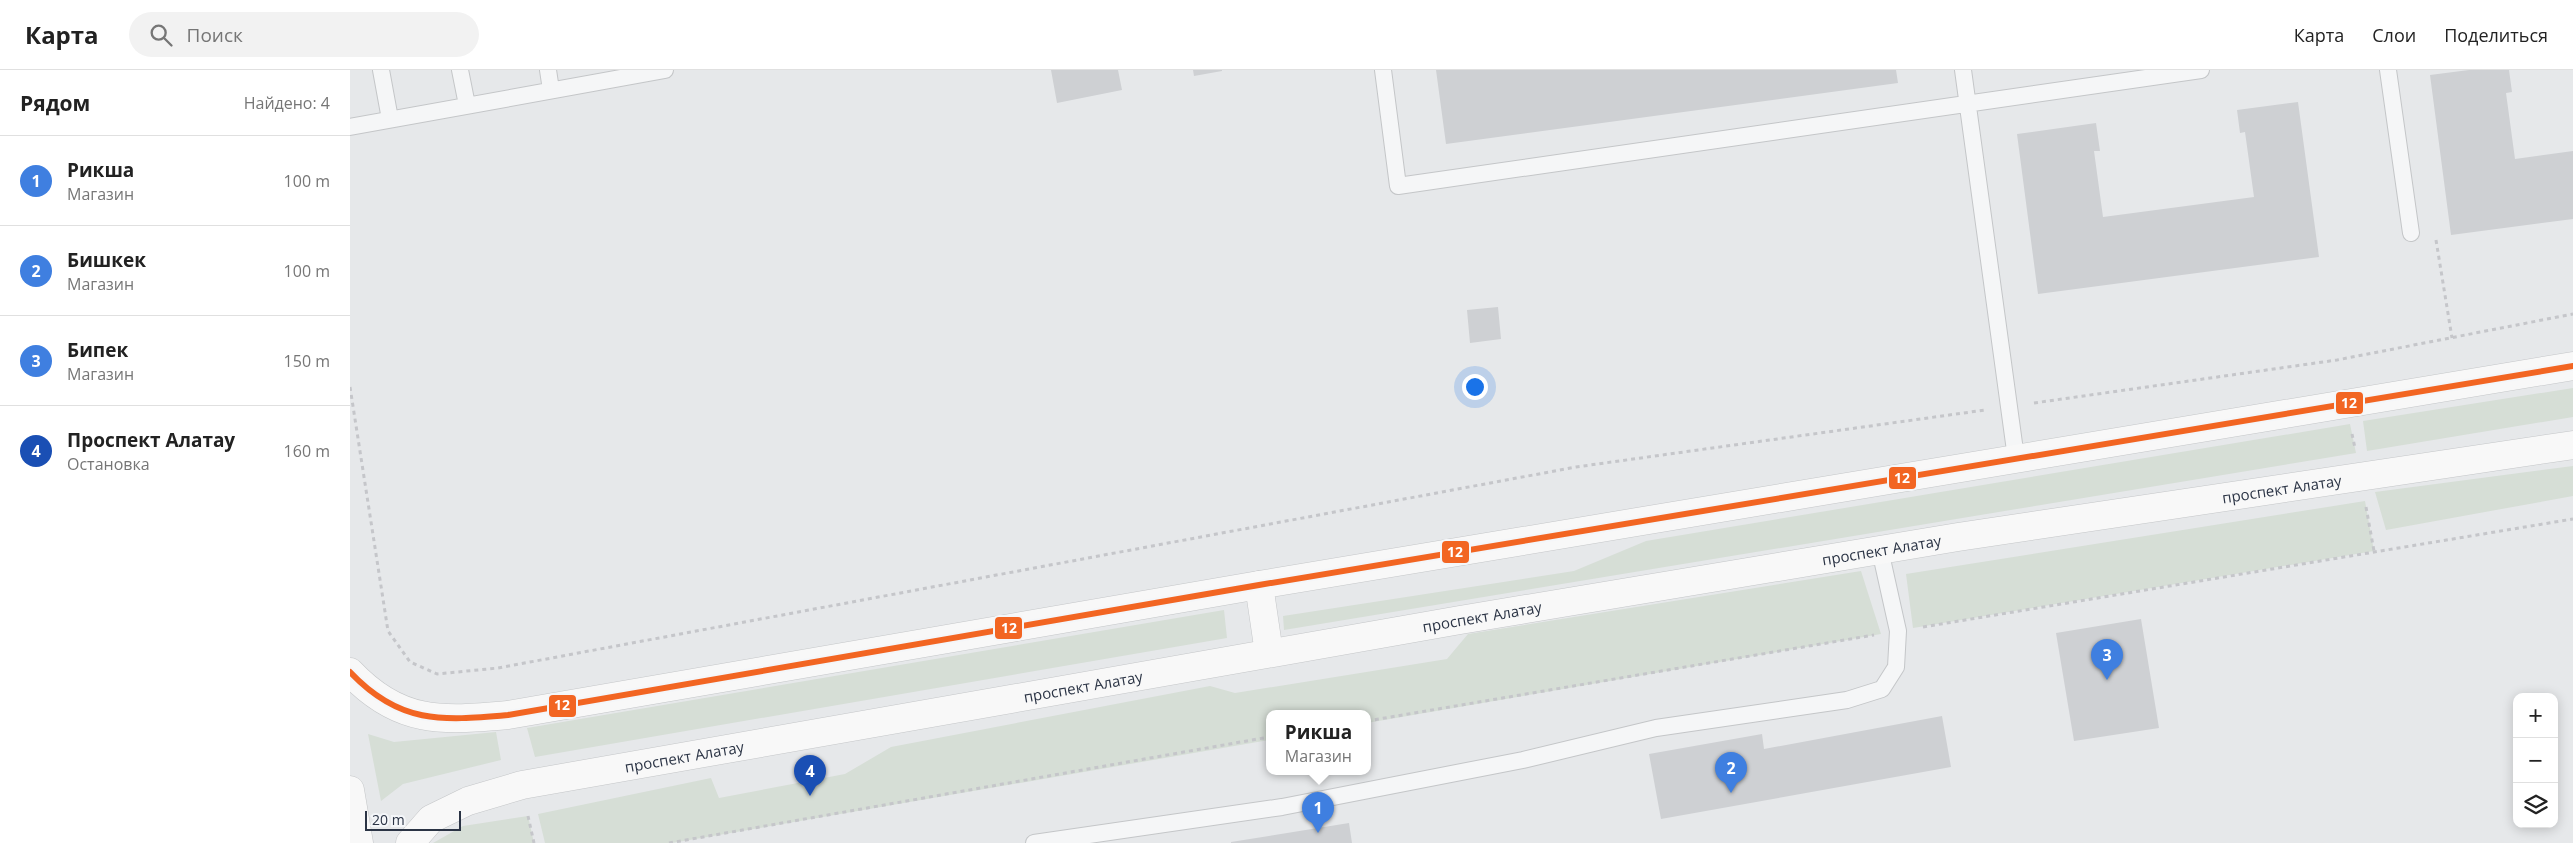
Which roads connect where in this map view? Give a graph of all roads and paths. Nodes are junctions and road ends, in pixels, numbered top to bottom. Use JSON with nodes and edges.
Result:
{"nodes":[{"id":1,"x":381,"y":70,"type":"edge"},
{"id":2,"x":460,"y":70,"type":"edge"},
{"id":3,"x":548,"y":70,"type":"edge"},
{"id":4,"x":665,"y":70,"type":"edge"},
{"id":5,"x":1383,"y":70,"type":"edge"},
{"id":6,"x":1963,"y":70,"type":"edge"},
{"id":7,"x":2201,"y":70,"type":"edge"},
{"id":8,"x":2388,"y":70,"type":"edge"},
{"id":9,"x":551,"y":90,"type":"junction"},
{"id":10,"x":1968,"y":104,"type":"junction"},
{"id":11,"x":467,"y":105,"type":"junction"},
{"id":12,"x":390,"y":119,"type":"junction"},
{"id":13,"x":350,"y":127,"type":"edge"},
{"id":14,"x":2411,"y":233,"type":"dead end"},
{"id":15,"x":2573,"y":314,"type":"edge"},
{"id":16,"x":2573,"y":366,"type":"edge"},
{"id":17,"x":350,"y":386,"type":"edge"},
{"id":18,"x":2009,"y":406,"type":"junction"},
{"id":19,"x":2351,"y":431,"type":"dead end"},
{"id":20,"x":2573,"y":445,"type":"edge"},
{"id":21,"x":2356,"y":453,"type":"dead end"},
{"id":22,"x":2016,"y":458,"type":"junction"},
{"id":23,"x":2364,"y":501,"type":"dead end"},
{"id":24,"x":2573,"y":519,"type":"edge"},
{"id":25,"x":1880,"y":550,"type":"junction"},
{"id":26,"x":2374,"y":551,"type":"junction"},
{"id":27,"x":1258,"y":585,"type":"junction"},
{"id":28,"x":1898,"y":631,"type":"junction"},
{"id":29,"x":1269,"y":653,"type":"junction"},
{"id":30,"x":350,"y":672,"type":"edge"},
{"id":31,"x":1371,"y":720,"type":"edge"},
{"id":32,"x":1266,"y":739,"type":"edge"},
{"id":33,"x":350,"y":790,"type":"edge"},
{"id":34,"x":528,"y":816,"type":"dead end"},
{"id":35,"x":359,"y":843,"type":"edge"},
{"id":36,"x":410,"y":843,"type":"edge"},
{"id":37,"x":534,"y":843,"type":"edge"},
{"id":38,"x":669,"y":843,"type":"edge"},
{"id":39,"x":1034,"y":843,"type":"edge"}],
"edges":[{"from":1,"to":12,"type":"lane"},
{"from":2,"to":11,"type":"lane"},
{"from":3,"to":9,"type":"lane"},
{"from":4,"to":9,"type":"lane"},
{"from":5,"to":10,"type":"lane"},
{"from":6,"to":10,"type":"lane"},
{"from":7,"to":10,"type":"lane"},
{"from":8,"to":14,"type":"lane"},
{"from":9,"to":11,"type":"lane"},
{"from":10,"to":18,"type":"lane"},
{"from":11,"to":12,"type":"lane"},
{"from":12,"to":13,"type":"lane"},
{"from":15,"to":18,"type":"path"},
{"from":16,"to":22,"type":"main road"},
{"from":17,"to":18,"type":"path"},
{"from":18,"to":22,"type":"lane"},
{"from":19,"to":21,"type":"path"},
{"from":20,"to":25,"type":"main road","name":"проспект Алатау"},
{"from":22,"to":27,"type":"main road"},
{"from":23,"to":26,"type":"path"},
{"from":24,"to":26,"type":"path"},
{"from":25,"to":28,"type":"lane"},
{"from":25,"to":29,"type":"main road","name":"проспект Алатау"},
{"from":26,"to":28,"type":"path"},
{"from":27,"to":29,"type":"main road"},
{"from":27,"to":30,"type":"main road"},
{"from":28,"to":31,"type":"path"},
{"from":28,"to":39,"type":"lane"},
{"from":29,"to":36,"type":"main road","name":"проспект Алатау"},
{"from":32,"to":38,"type":"path"},
{"from":33,"to":35,"type":"main road"},
{"from":34,"to":37,"type":"path"}]}
